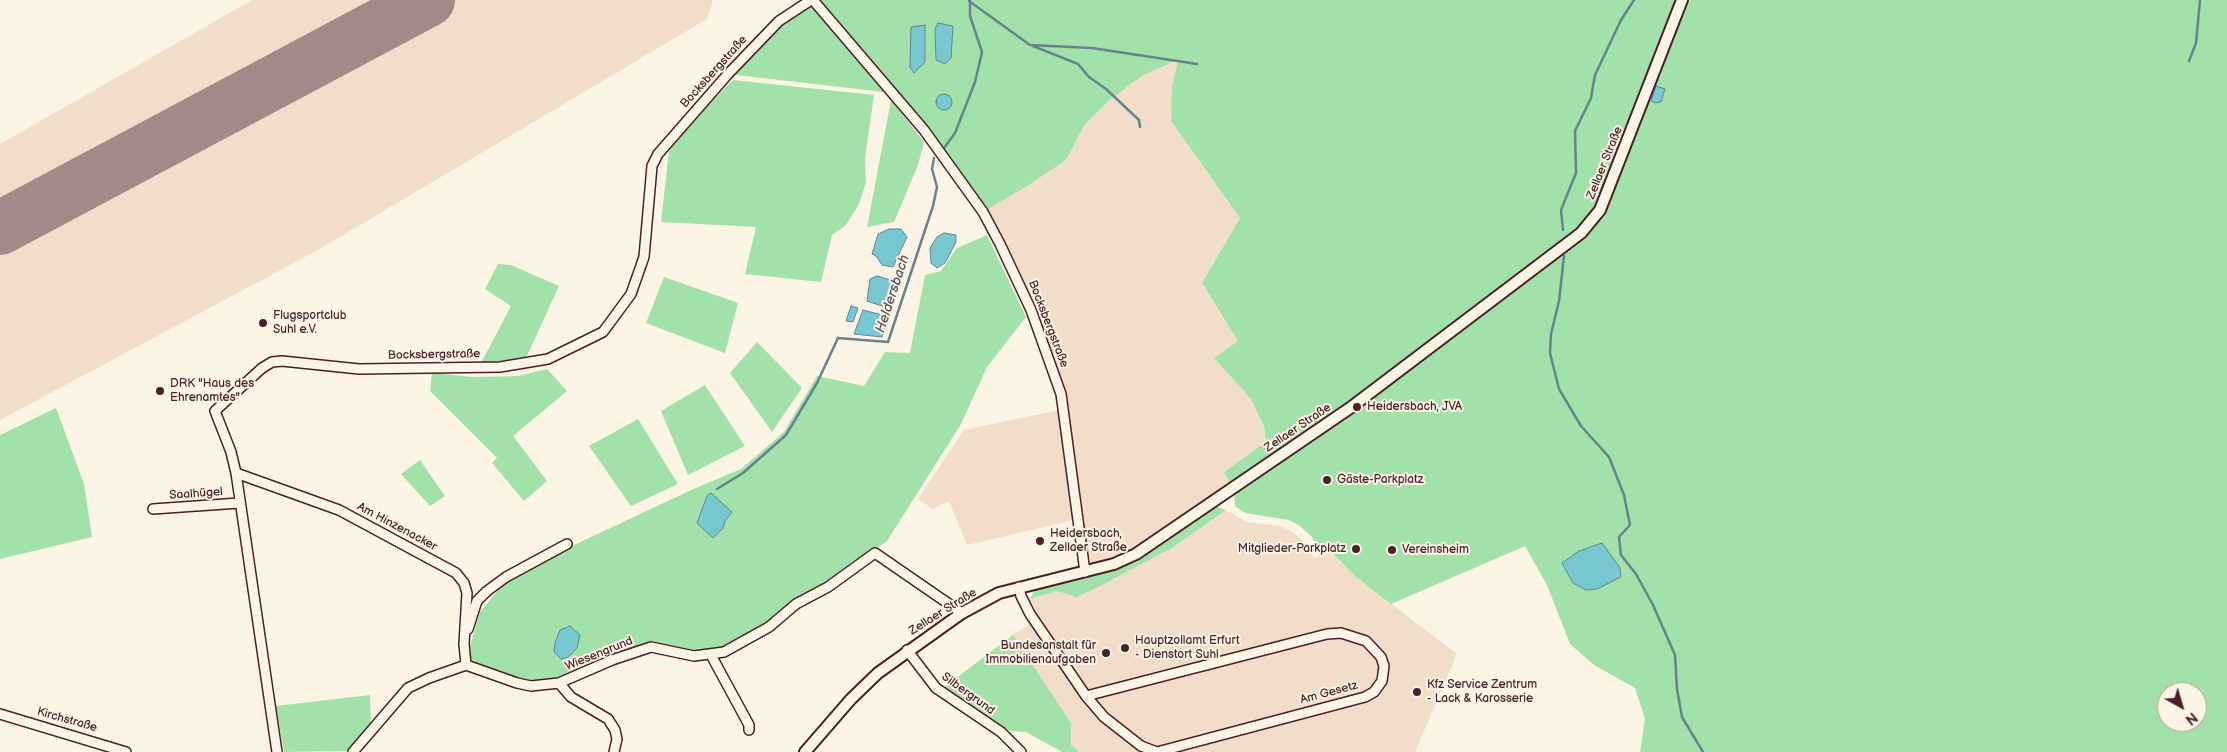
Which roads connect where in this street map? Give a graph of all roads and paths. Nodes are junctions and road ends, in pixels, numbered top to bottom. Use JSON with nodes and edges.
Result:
{"nodes":[{"id":1,"x":812,"y":0,"type":"edge"},
{"id":2,"x":1682,"y":0,"type":"edge"},
{"id":3,"x":236,"y":473,"type":"junction"},
{"id":4,"x":240,"y":503,"type":"junction"},
{"id":5,"x":153,"y":509,"type":"dead end"},
{"id":6,"x":568,"y":544,"type":"dead end"},
{"id":7,"x":1085,"y":572,"type":"junction"},
{"id":8,"x":1019,"y":587,"type":"junction"},
{"id":9,"x":962,"y":614,"type":"junction"},
{"id":10,"x":464,"y":644,"type":"junction"},
{"id":11,"x":907,"y":650,"type":"junction"},
{"id":12,"x":711,"y":655,"type":"junction"},
{"id":13,"x":466,"y":665,"type":"junction"},
{"id":14,"x":559,"y":684,"type":"junction"},
{"id":15,"x":1086,"y":696,"type":"junction"},
{"id":16,"x":0,"y":714,"type":"edge"},
{"id":17,"x":749,"y":730,"type":"dead end"},
{"id":18,"x":126,"y":752,"type":"edge"},
{"id":19,"x":277,"y":752,"type":"edge"},
{"id":20,"x":353,"y":752,"type":"edge"},
{"id":21,"x":614,"y":752,"type":"edge"},
{"id":22,"x":805,"y":752,"type":"edge"},
{"id":23,"x":1020,"y":752,"type":"edge"}],
"edges":[{"from":1,"to":3,"type":"street","name":"Bocksbergstraße"},
{"from":1,"to":7,"type":"street","name":"Bocksbergstraße"},
{"from":2,"to":7,"type":"street","name":"Zellaer Straße"},
{"from":3,"to":4,"type":"street","name":"Bocksbergstraße"},
{"from":3,"to":10,"type":"street","name":"Am Hinzenacker"},
{"from":4,"to":5,"type":"street","name":"Saalhügel"},
{"from":4,"to":19,"type":"street","name":"Bocksbergstraße"},
{"from":6,"to":10,"type":"street"},
{"from":7,"to":8,"type":"street","name":"Zellaer Straße"},
{"from":8,"to":9,"type":"street","name":"Zellaer Straße"},
{"from":8,"to":15,"type":"street","name":"Am Gesetz"},
{"from":9,"to":11,"type":"street","name":"Zellaer Straße"},
{"from":9,"to":12,"type":"street","name":"Wiesengrund"},
{"from":10,"to":13,"type":"street","name":"Am Hinzenacker"},
{"from":11,"to":22,"type":"street","name":"Zellaer Straße"},
{"from":11,"to":23,"type":"street","name":"Silbergrund"},
{"from":12,"to":14,"type":"street","name":"Wiesengrund"},
{"from":12,"to":17,"type":"street"},
{"from":13,"to":14,"type":"street","name":"Wiesengrund"},
{"from":13,"to":20,"type":"street"},
{"from":14,"to":21,"type":"street"},
{"from":15,"to":15,"type":"street","name":"Am Gesetz"},
{"from":16,"to":18,"type":"street","name":"Kirchstraße"}]}
